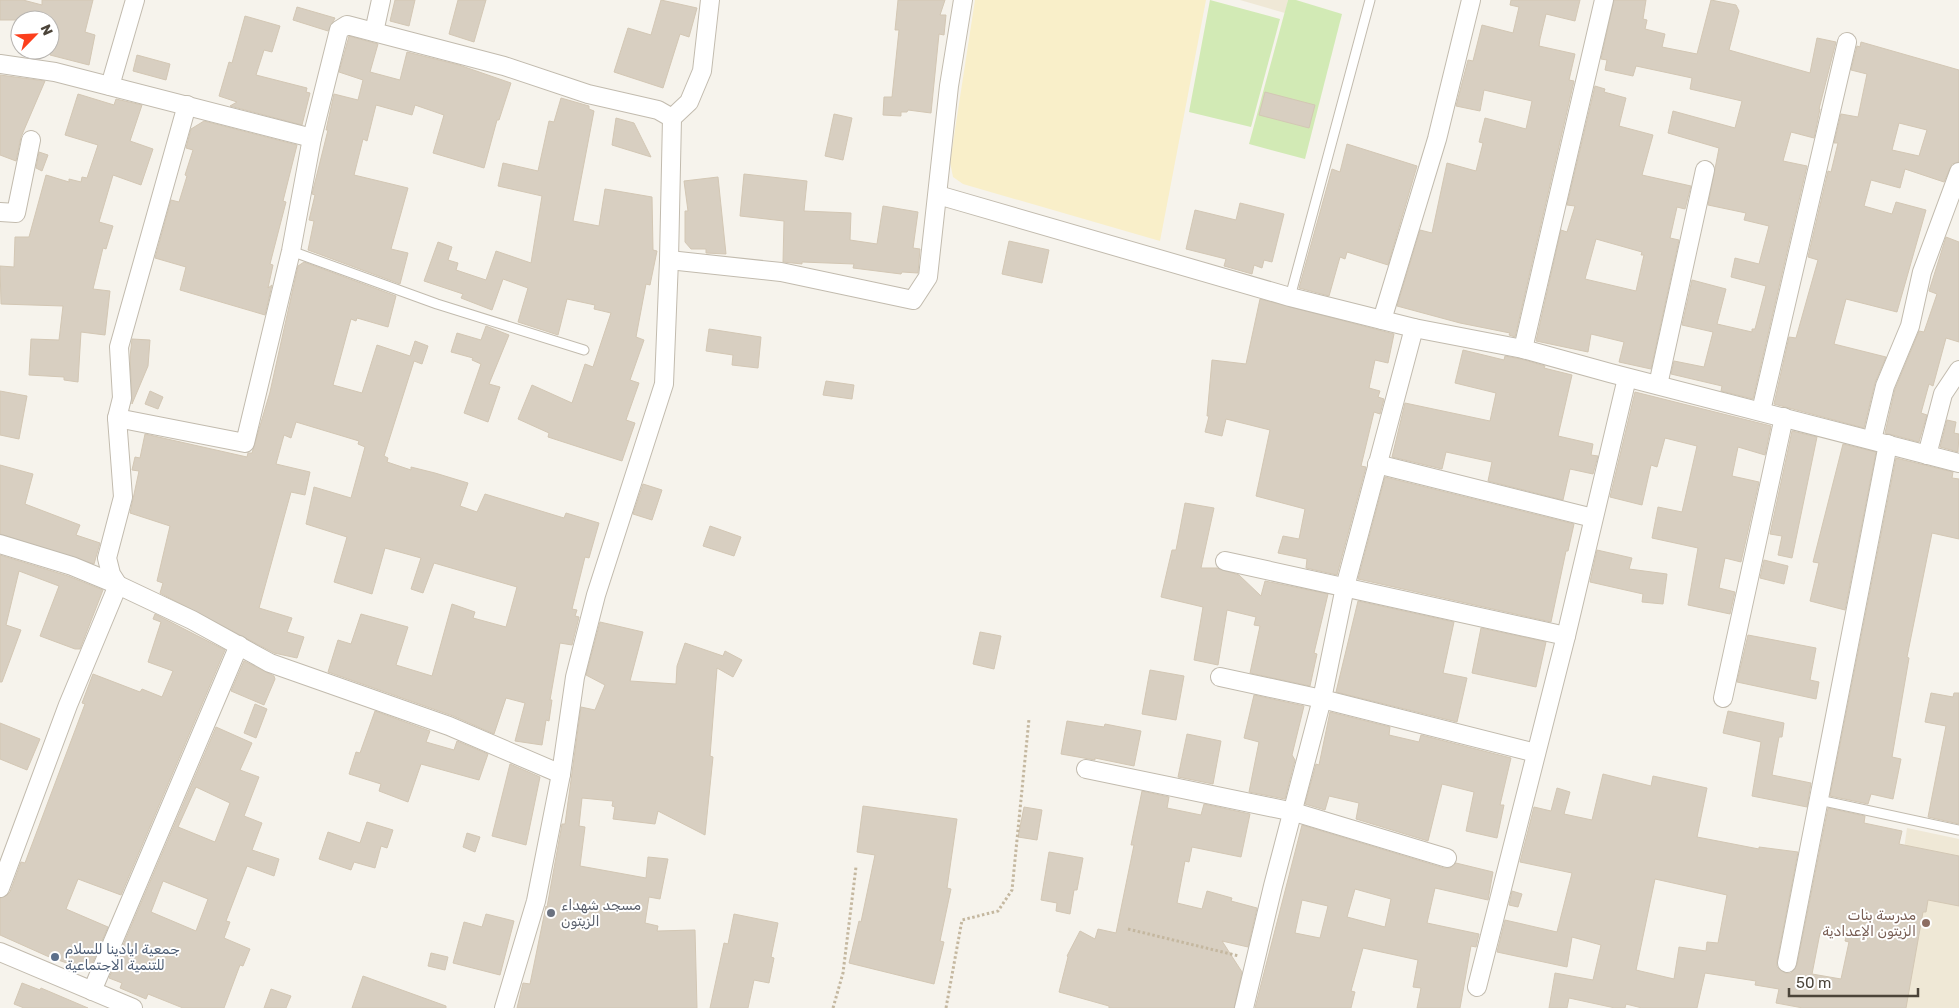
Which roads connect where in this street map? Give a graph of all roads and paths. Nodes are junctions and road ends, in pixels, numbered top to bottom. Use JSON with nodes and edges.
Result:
{"nodes":[{"id":1,"x":135,"y":0,"type":"edge"},
{"id":2,"x":381,"y":0,"type":"edge"},
{"id":3,"x":710,"y":0,"type":"edge"},
{"id":4,"x":963,"y":0,"type":"edge"},
{"id":5,"x":1370,"y":0,"type":"edge"},
{"id":6,"x":1471,"y":0,"type":"edge"},
{"id":7,"x":1604,"y":0,"type":"edge"},
{"id":8,"x":374,"y":32,"type":"junction"},
{"id":9,"x":1848,"y":42,"type":"dead end"},
{"id":10,"x":0,"y":64,"type":"edge"},
{"id":11,"x":110,"y":86,"type":"junction"},
{"id":12,"x":187,"y":105,"type":"junction"},
{"id":13,"x":672,"y":118,"type":"junction"},
{"id":14,"x":312,"y":138,"type":"junction"},
{"id":15,"x":31,"y":140,"type":"dead end"},
{"id":16,"x":1705,"y":170,"type":"dead end"},
{"id":17,"x":1959,"y":172,"type":"edge"},
{"id":18,"x":938,"y":195,"type":"junction"},
{"id":19,"x":0,"y":212,"type":"edge"},
{"id":20,"x":291,"y":251,"type":"junction"},
{"id":21,"x":669,"y":260,"type":"junction"},
{"id":22,"x":1290,"y":297,"type":"junction"},
{"id":23,"x":1382,"y":320,"type":"junction"},
{"id":24,"x":1414,"y":328,"type":"junction"},
{"id":25,"x":1523,"y":349,"type":"junction"},
{"id":26,"x":584,"y":350,"type":"dead end"},
{"id":27,"x":1959,"y":370,"type":"edge"},
{"id":28,"x":1627,"y":378,"type":"junction"},
{"id":29,"x":1658,"y":385,"type":"junction"},
{"id":30,"x":1761,"y":411,"type":"junction"},
{"id":31,"x":1784,"y":417,"type":"junction"},
{"id":32,"x":117,"y":418,"type":"junction"},
{"id":33,"x":1880,"y":442,"type":"junction"},
{"id":34,"x":1928,"y":454,"type":"junction"},
{"id":35,"x":1959,"y":463,"type":"edge"},
{"id":36,"x":1378,"y":464,"type":"junction"},
{"id":37,"x":1593,"y":518,"type":"junction"},
{"id":38,"x":0,"y":544,"type":"edge"},
{"id":39,"x":1225,"y":561,"type":"dead end"},
{"id":40,"x":118,"y":585,"type":"junction"},
{"id":41,"x":1345,"y":587,"type":"junction"},
{"id":42,"x":1566,"y":636,"type":"junction"},
{"id":43,"x":239,"y":645,"type":"junction"},
{"id":44,"x":1220,"y":677,"type":"dead end"},
{"id":45,"x":1723,"y":698,"type":"dead end"},
{"id":46,"x":1322,"y":699,"type":"junction"},
{"id":47,"x":1029,"y":719,"type":"dead end"},
{"id":48,"x":1536,"y":753,"type":"junction"},
{"id":49,"x":1086,"y":769,"type":"dead end"},
{"id":50,"x":561,"y":774,"type":"junction"},
{"id":51,"x":1819,"y":800,"type":"junction"},
{"id":52,"x":1294,"y":812,"type":"junction"},
{"id":53,"x":1959,"y":830,"type":"edge"},
{"id":54,"x":1447,"y":858,"type":"dead end"},
{"id":55,"x":856,"y":867,"type":"dead end"},
{"id":56,"x":0,"y":888,"type":"edge"},
{"id":57,"x":1128,"y":929,"type":"dead end"},
{"id":58,"x":0,"y":952,"type":"edge"},
{"id":59,"x":1256,"y":961,"type":"junction"},
{"id":60,"x":1787,"y":962,"type":"dead end"},
{"id":61,"x":1477,"y":987,"type":"dead end"},
{"id":62,"x":92,"y":991,"type":"junction"},
{"id":63,"x":133,"y":1008,"type":"edge"},
{"id":64,"x":504,"y":1008,"type":"edge"},
{"id":65,"x":833,"y":1008,"type":"edge"},
{"id":66,"x":946,"y":1008,"type":"edge"},
{"id":67,"x":1244,"y":1008,"type":"edge"}],
"edges":[{"from":1,"to":11,"type":"street"},
{"from":2,"to":8,"type":"street"},
{"from":3,"to":13,"type":"street"},
{"from":4,"to":18,"type":"street"},
{"from":5,"to":22,"type":"lane"},
{"from":6,"to":23,"type":"street"},
{"from":7,"to":25,"type":"street"},
{"from":8,"to":13,"type":"street"},
{"from":8,"to":14,"type":"street"},
{"from":9,"to":30,"type":"street"},
{"from":10,"to":11,"type":"street"},
{"from":11,"to":12,"type":"street"},
{"from":12,"to":14,"type":"street"},
{"from":12,"to":32,"type":"street"},
{"from":13,"to":21,"type":"street"},
{"from":14,"to":20,"type":"street"},
{"from":15,"to":19,"type":"street"},
{"from":16,"to":29,"type":"street"},
{"from":17,"to":33,"type":"street"},
{"from":18,"to":21,"type":"street"},
{"from":18,"to":22,"type":"street"},
{"from":20,"to":26,"type":"lane"},
{"from":20,"to":32,"type":"street"},
{"from":21,"to":50,"type":"street"},
{"from":22,"to":23,"type":"street"},
{"from":23,"to":24,"type":"street"},
{"from":24,"to":25,"type":"street"},
{"from":24,"to":36,"type":"street"},
{"from":25,"to":28,"type":"street"},
{"from":27,"to":34,"type":"street"},
{"from":28,"to":29,"type":"street"},
{"from":28,"to":37,"type":"street"},
{"from":29,"to":30,"type":"street"},
{"from":30,"to":31,"type":"street"},
{"from":31,"to":33,"type":"street"},
{"from":31,"to":45,"type":"street"},
{"from":32,"to":40,"type":"street"},
{"from":33,"to":34,"type":"street"},
{"from":33,"to":51,"type":"street"},
{"from":34,"to":35,"type":"street"},
{"from":36,"to":37,"type":"street"},
{"from":36,"to":41,"type":"street"},
{"from":37,"to":42,"type":"street"},
{"from":38,"to":40,"type":"street"},
{"from":39,"to":41,"type":"street"},
{"from":40,"to":43,"type":"street"},
{"from":40,"to":56,"type":"street"},
{"from":41,"to":42,"type":"street"},
{"from":41,"to":46,"type":"street"},
{"from":42,"to":48,"type":"street"},
{"from":43,"to":50,"type":"street"},
{"from":43,"to":62,"type":"street"},
{"from":44,"to":46,"type":"street"},
{"from":46,"to":48,"type":"street"},
{"from":46,"to":52,"type":"street"},
{"from":47,"to":66,"type":"path"},
{"from":48,"to":61,"type":"street"},
{"from":49,"to":52,"type":"street"},
{"from":50,"to":64,"type":"street"},
{"from":51,"to":53,"type":"lane"},
{"from":51,"to":60,"type":"street"},
{"from":52,"to":54,"type":"street"},
{"from":52,"to":59,"type":"street"},
{"from":55,"to":65,"type":"path"},
{"from":57,"to":59,"type":"path"},
{"from":58,"to":62,"type":"street"},
{"from":59,"to":67,"type":"street"},
{"from":62,"to":63,"type":"street"}]}
